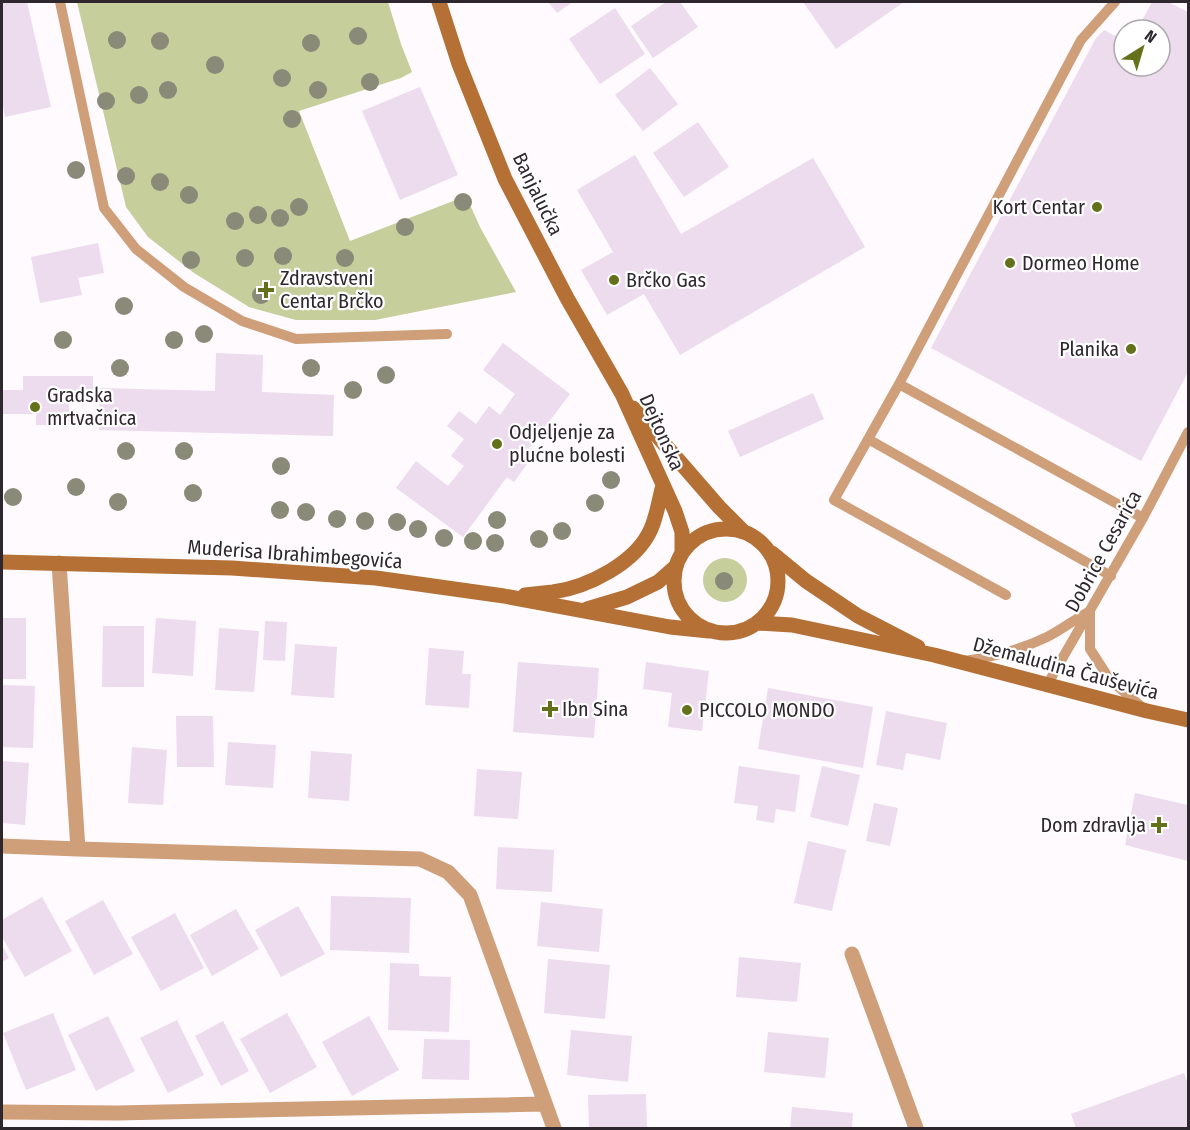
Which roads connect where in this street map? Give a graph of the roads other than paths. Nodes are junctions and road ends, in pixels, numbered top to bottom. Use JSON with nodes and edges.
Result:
{"nodes":[{"id":1,"x":60,"y":2,"type":"edge"},
{"id":2,"x":439,"y":2,"type":"edge"},
{"id":3,"x":1115,"y":2,"type":"edge"},
{"id":4,"x":447,"y":334,"type":"dead end"},
{"id":5,"x":899,"y":384,"type":"junction"},
{"id":6,"x":622,"y":394,"type":"junction"},
{"id":7,"x":1188,"y":432,"type":"edge"},
{"id":8,"x":868,"y":439,"type":"junction"},
{"id":9,"x":663,"y":485,"type":"junction"},
{"id":10,"x":1143,"y":518,"type":"junction"},
{"id":11,"x":743,"y":531,"type":"junction"},
{"id":12,"x":682,"y":551,"type":"junction"},
{"id":13,"x":770,"y":552,"type":"junction"},
{"id":14,"x":2,"y":562,"type":"edge"},
{"id":15,"x":59,"y":563,"type":"junction"},
{"id":16,"x":675,"y":567,"type":"junction"},
{"id":17,"x":1111,"y":576,"type":"junction"},
{"id":18,"x":1006,"y":595,"type":"dead end"},
{"id":19,"x":504,"y":596,"type":"junction"},
{"id":20,"x":583,"y":610,"type":"junction"},
{"id":21,"x":1090,"y":610,"type":"junction"},
{"id":22,"x":757,"y":624,"type":"junction"},
{"id":23,"x":709,"y":631,"type":"junction"},
{"id":24,"x":934,"y":655,"type":"junction"},
{"id":25,"x":957,"y":661,"type":"junction"},
{"id":26,"x":1047,"y":685,"type":"junction"},
{"id":27,"x":1147,"y":711,"type":"junction"},
{"id":28,"x":1188,"y":720,"type":"edge"},
{"id":29,"x":2,"y":846,"type":"edge"},
{"id":30,"x":78,"y":849,"type":"junction"},
{"id":31,"x":852,"y":954,"type":"dead end"},
{"id":32,"x":544,"y":1104,"type":"junction"},
{"id":33,"x":2,"y":1112,"type":"edge"},
{"id":34,"x":554,"y":1128,"type":"edge"},
{"id":35,"x":916,"y":1128,"type":"edge"}],
"edges":[{"from":1,"to":4,"type":"lane"},
{"from":2,"to":6,"type":"main road","name":"Banjalučka"},
{"from":3,"to":5,"type":"lane"},
{"from":5,"to":8,"type":"lane"},
{"from":5,"to":10,"type":"lane"},
{"from":6,"to":9,"type":"main road","name":"Dejtonska"},
{"from":6,"to":11,"type":"main road","name":"Dejtonska"},
{"from":7,"to":10,"type":"lane","name":"Dobrice Cesarića"},
{"from":8,"to":17,"type":"lane"},
{"from":8,"to":18,"type":"lane"},
{"from":9,"to":12,"type":"main road","name":"Dejtonska"},
{"from":9,"to":19,"type":"main road"},
{"from":10,"to":17,"type":"lane","name":"Dobrice Cesarića"},
{"from":11,"to":12,"type":"main road"},
{"from":11,"to":13,"type":"main road"},
{"from":12,"to":16,"type":"main road"},
{"from":13,"to":22,"type":"main road"},
{"from":13,"to":24,"type":"main road","name":"Džemaludina Čauševića"},
{"from":14,"to":15,"type":"main road","name":"Muderisa Ibrahimbegovića"},
{"from":15,"to":19,"type":"main road","name":"Muderisa Ibrahimbegovića"},
{"from":15,"to":30,"type":"street"},
{"from":16,"to":20,"type":"main road","name":"Muderisa Ibrahimbegovića"},
{"from":16,"to":23,"type":"main road"},
{"from":17,"to":21,"type":"lane","name":"Dobrice Cesarića"},
{"from":19,"to":20,"type":"main road","name":"Muderisa Ibrahimbegovića"},
{"from":20,"to":23,"type":"main road","name":"Muderisa Ibrahimbegovića"},
{"from":21,"to":25,"type":"lane"},
{"from":21,"to":26,"type":"lane","name":"Dobrice Cesarića"},
{"from":21,"to":27,"type":"lane"},
{"from":22,"to":23,"type":"main road"},
{"from":22,"to":24,"type":"main road","name":"Džemaludina Čauševića"},
{"from":24,"to":25,"type":"main road","name":"Džemaludina Čauševića"},
{"from":25,"to":26,"type":"main road","name":"Džemaludina Čauševića"},
{"from":26,"to":27,"type":"main road","name":"Džemaludina Čauševića"},
{"from":27,"to":28,"type":"main road","name":"Džemaludina Čauševića"},
{"from":29,"to":30,"type":"street"},
{"from":30,"to":32,"type":"street"},
{"from":31,"to":35,"type":"street"},
{"from":32,"to":33,"type":"street"},
{"from":32,"to":34,"type":"street"}]}
